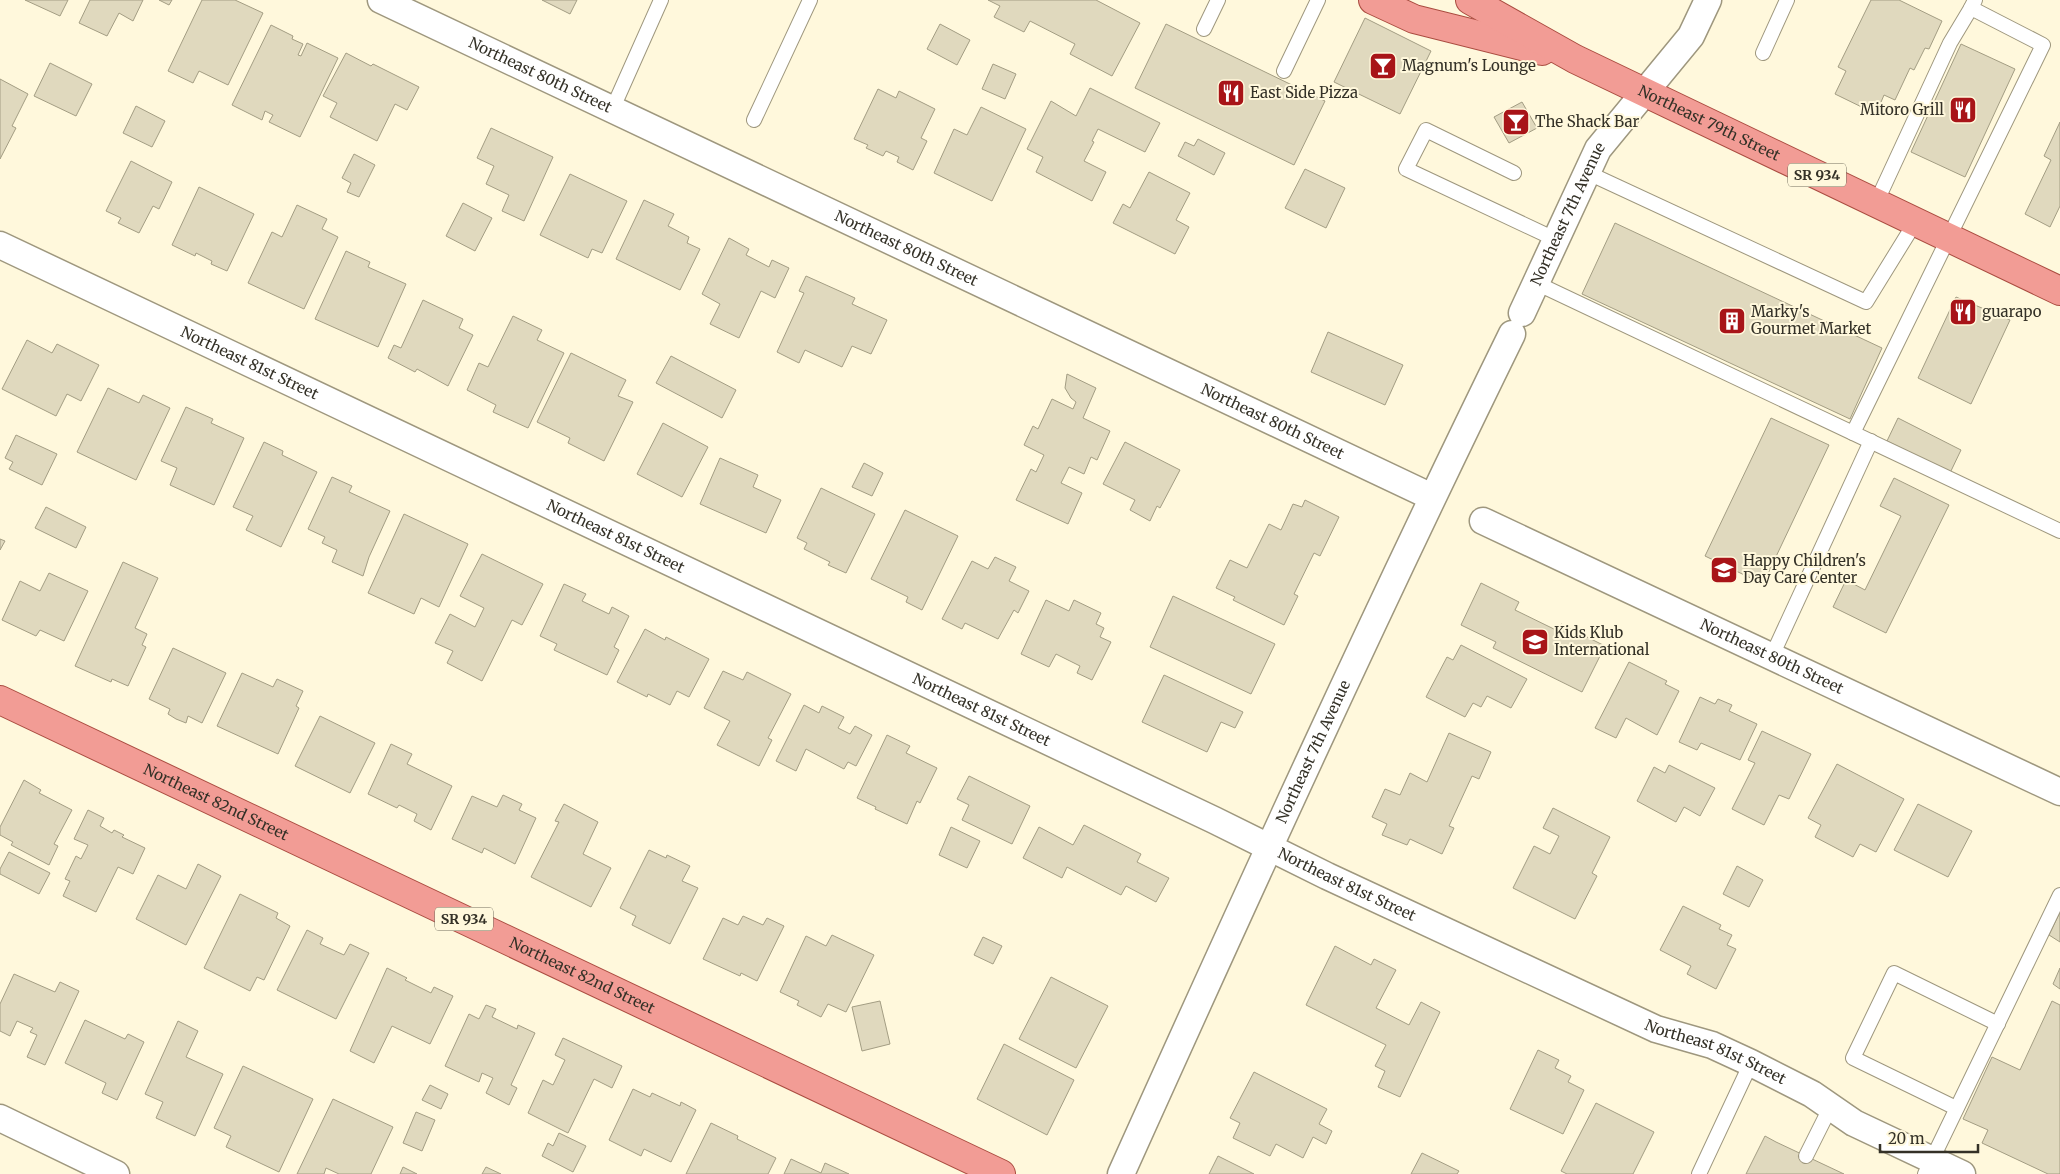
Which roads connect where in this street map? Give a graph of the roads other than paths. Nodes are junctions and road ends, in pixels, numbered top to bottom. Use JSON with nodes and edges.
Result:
{"nodes":[{"id":1,"x":381,"y":0,"type":"edge"},
{"id":2,"x":661,"y":0,"type":"edge"},
{"id":3,"x":810,"y":0,"type":"edge"},
{"id":4,"x":1218,"y":0,"type":"edge"},
{"id":5,"x":1318,"y":0,"type":"edge"},
{"id":6,"x":1373,"y":0,"type":"edge"},
{"id":7,"x":1470,"y":0,"type":"edge"},
{"id":8,"x":1708,"y":0,"type":"edge"},
{"id":9,"x":1787,"y":0,"type":"edge"},
{"id":10,"x":1973,"y":4,"type":"edge"},
{"id":11,"x":1204,"y":29,"type":"dead end"},
{"id":12,"x":1763,"y":53,"type":"dead end"},
{"id":13,"x":1575,"y":59,"type":"junction"},
{"id":14,"x":1284,"y":71,"type":"dead end"},
{"id":15,"x":1644,"y":93,"type":"junction"},
{"id":16,"x":612,"y":110,"type":"junction"},
{"id":17,"x":754,"y":120,"type":"dead end"},
{"id":18,"x":1586,"y":172,"type":"junction"},
{"id":19,"x":1514,"y":173,"type":"dead end"},
{"id":20,"x":1876,"y":203,"type":"junction"},
{"id":21,"x":1916,"y":221,"type":"junction"},
{"id":22,"x":1949,"y":238,"type":"junction"},
{"id":23,"x":1557,"y":240,"type":"junction"},
{"id":24,"x":0,"y":245,"type":"edge"},
{"id":25,"x":1536,"y":283,"type":"junction"},
{"id":26,"x":2060,"y":290,"type":"edge"},
{"id":27,"x":1853,"y":433,"type":"junction"},
{"id":28,"x":1871,"y":442,"type":"junction"},
{"id":29,"x":1432,"y":497,"type":"junction"},
{"id":30,"x":1483,"y":521,"type":"dead end"},
{"id":31,"x":2060,"y":531,"type":"edge"},
{"id":32,"x":1771,"y":658,"type":"junction"},
{"id":33,"x":0,"y":700,"type":"edge"},
{"id":34,"x":2060,"y":792,"type":"edge"},
{"id":35,"x":1268,"y":848,"type":"junction"},
{"id":36,"x":2060,"y":895,"type":"edge"},
{"id":37,"x":1998,"y":1024,"type":"junction"},
{"id":38,"x":1751,"y":1063,"type":"junction"},
{"id":39,"x":1831,"y":1106,"type":"junction"},
{"id":40,"x":1956,"y":1108,"type":"junction"},
{"id":41,"x":0,"y":1118,"type":"edge"},
{"id":42,"x":1806,"y":1156,"type":"dead end"},
{"id":43,"x":1928,"y":1167,"type":"edge"},
{"id":44,"x":116,"y":1174,"type":"edge"},
{"id":45,"x":1002,"y":1174,"type":"edge"},
{"id":46,"x":1120,"y":1174,"type":"edge"},
{"id":47,"x":1700,"y":1174,"type":"edge"},
{"id":48,"x":1962,"y":1174,"type":"edge"}],
"edges":[{"from":1,"to":16,"type":"street","name":"Northeast 80th Street"},
{"from":2,"to":16,"type":"lane"},
{"from":3,"to":17,"type":"lane"},
{"from":4,"to":11,"type":"lane"},
{"from":5,"to":14,"type":"lane"},
{"from":6,"to":13,"type":"main road","name":"Northeast 79th Street"},
{"from":7,"to":13,"type":"main road","name":"Northeast 79th Street","number":"SR 934"},
{"from":8,"to":15,"type":"street","name":"Northeast 7th Avenue"},
{"from":9,"to":12,"type":"lane"},
{"from":10,"to":20,"type":"lane"},
{"from":10,"to":22,"type":"lane"},
{"from":13,"to":15,"type":"main road","name":"Northeast 79th Street","number":"SR 934"},
{"from":15,"to":18,"type":"street","name":"Northeast 7th Avenue"},
{"from":15,"to":20,"type":"main road","name":"Northeast 79th Street","number":"SR 934"},
{"from":16,"to":29,"type":"street","name":"Northeast 80th Street"},
{"from":18,"to":21,"type":"lane"},
{"from":18,"to":23,"type":"street","name":"Northeast 7th Avenue"},
{"from":19,"to":23,"type":"lane"},
{"from":20,"to":21,"type":"main road","name":"Northeast 79th Street","number":"SR 934"},
{"from":21,"to":22,"type":"main road","name":"Northeast 79th Street","number":"SR 934"},
{"from":22,"to":26,"type":"main road","name":"Northeast 79th Street","number":"SR 934"},
{"from":22,"to":27,"type":"lane"},
{"from":23,"to":25,"type":"street","name":"Northeast 7th Avenue"},
{"from":24,"to":35,"type":"street","name":"Northeast 81st Street"},
{"from":25,"to":27,"type":"lane"},
{"from":25,"to":29,"type":"street","name":"Northeast 7th Avenue"},
{"from":27,"to":28,"type":"lane"},
{"from":28,"to":31,"type":"lane"},
{"from":28,"to":32,"type":"lane"},
{"from":29,"to":35,"type":"street","name":"Northeast 7th Avenue"},
{"from":30,"to":32,"type":"street","name":"Northeast 80th Street"},
{"from":32,"to":34,"type":"street","name":"Northeast 80th Street"},
{"from":33,"to":45,"type":"main road","name":"Northeast 82nd Street","number":"SR 934"},
{"from":35,"to":38,"type":"street","name":"Northeast 81st Street"},
{"from":35,"to":46,"type":"street","name":"Northeast 7th Avenue"},
{"from":36,"to":37,"type":"lane"},
{"from":37,"to":40,"type":"lane"},
{"from":37,"to":40,"type":"lane"},
{"from":38,"to":39,"type":"street","name":"Northeast 81st Street"},
{"from":38,"to":47,"type":"lane"},
{"from":39,"to":42,"type":"lane"},
{"from":39,"to":43,"type":"street","name":"Northeast 81st Street"},
{"from":40,"to":43,"type":"lane"},
{"from":41,"to":44,"type":"street"},
{"from":43,"to":48,"type":"street","name":"Northeast 81st Street"}]}
